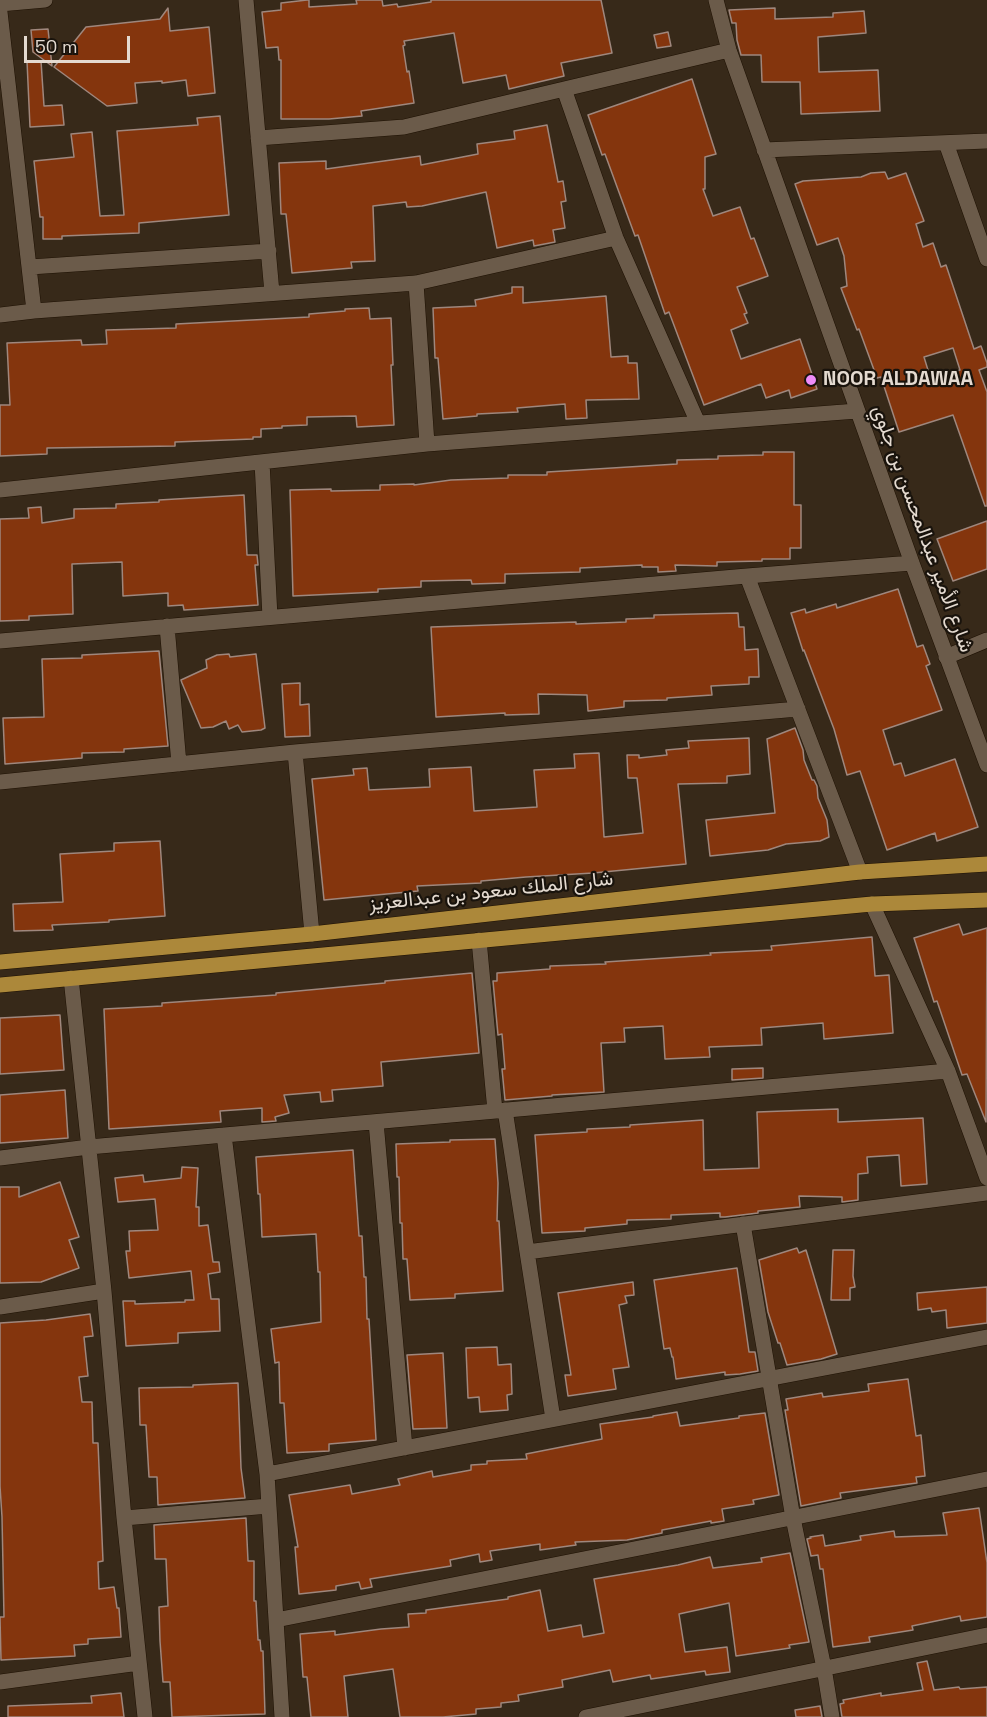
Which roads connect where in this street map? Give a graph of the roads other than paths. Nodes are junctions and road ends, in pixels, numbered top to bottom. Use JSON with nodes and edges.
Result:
{"nodes":[{"id":1,"x":45,"y":0,"type":"edge"},
{"id":2,"x":246,"y":0,"type":"edge"},
{"id":3,"x":716,"y":0,"type":"edge"},
{"id":4,"x":0,"y":4,"type":"edge"},
{"id":5,"x":0,"y":12,"type":"edge"},
{"id":6,"x":729,"y":50,"type":"junction"},
{"id":7,"x":564,"y":89,"type":"junction"},
{"id":8,"x":258,"y":138,"type":"junction"},
{"id":9,"x":987,"y":141,"type":"edge"},
{"id":10,"x":946,"y":143,"type":"junction"},
{"id":11,"x":764,"y":150,"type":"junction"},
{"id":12,"x":616,"y":237,"type":"junction"},
{"id":13,"x":268,"y":251,"type":"junction"},
{"id":14,"x":987,"y":259,"type":"edge"},
{"id":15,"x":30,"y":267,"type":"junction"},
{"id":16,"x":416,"y":283,"type":"junction"},
{"id":17,"x":272,"y":293,"type":"junction"},
{"id":18,"x":34,"y":311,"type":"junction"},
{"id":19,"x":0,"y":315,"type":"edge"},
{"id":20,"x":857,"y":411,"type":"junction"},
{"id":21,"x":698,"y":423,"type":"junction"},
{"id":22,"x":427,"y":444,"type":"junction"},
{"id":23,"x":262,"y":462,"type":"junction"},
{"id":24,"x":0,"y":490,"type":"edge"},
{"id":25,"x":912,"y":563,"type":"junction"},
{"id":26,"x":747,"y":576,"type":"junction"},
{"id":27,"x":270,"y":617,"type":"junction"},
{"id":28,"x":166,"y":626,"type":"junction"},
{"id":29,"x":987,"y":640,"type":"edge"},
{"id":30,"x":0,"y":641,"type":"edge"},
{"id":31,"x":946,"y":657,"type":"junction"},
{"id":32,"x":798,"y":709,"type":"junction"},
{"id":33,"x":981,"y":736,"type":"edge"},
{"id":34,"x":295,"y":752,"type":"junction"},
{"id":35,"x":179,"y":764,"type":"junction"},
{"id":36,"x":987,"y":765,"type":"edge"},
{"id":37,"x":0,"y":782,"type":"edge"},
{"id":38,"x":987,"y":864,"type":"edge"},
{"id":39,"x":860,"y":872,"type":"junction"},
{"id":40,"x":987,"y":900,"type":"edge"},
{"id":41,"x":872,"y":904,"type":"junction"},
{"id":42,"x":312,"y":934,"type":"junction"},
{"id":43,"x":479,"y":940,"type":"junction"},
{"id":44,"x":0,"y":962,"type":"edge"},
{"id":45,"x":71,"y":978,"type":"junction"},
{"id":46,"x":0,"y":985,"type":"edge"},
{"id":47,"x":948,"y":1071,"type":"junction"},
{"id":48,"x":500,"y":1111,"type":"junction"},
{"id":49,"x":376,"y":1122,"type":"junction"},
{"id":50,"x":224,"y":1135,"type":"junction"},
{"id":51,"x":89,"y":1147,"type":"junction"},
{"id":52,"x":0,"y":1158,"type":"edge"},
{"id":53,"x":987,"y":1178,"type":"edge"},
{"id":54,"x":987,"y":1193,"type":"edge"},
{"id":55,"x":742,"y":1224,"type":"junction"},
{"id":56,"x":527,"y":1252,"type":"junction"},
{"id":57,"x":104,"y":1290,"type":"junction"},
{"id":58,"x":0,"y":1307,"type":"edge"},
{"id":59,"x":987,"y":1336,"type":"edge"},
{"id":60,"x":769,"y":1378,"type":"junction"},
{"id":61,"x":553,"y":1419,"type":"junction"},
{"id":62,"x":405,"y":1448,"type":"junction"},
{"id":63,"x":267,"y":1474,"type":"junction"},
{"id":64,"x":987,"y":1479,"type":"edge"},
{"id":65,"x":269,"y":1506,"type":"junction"},
{"id":66,"x":124,"y":1518,"type":"junction"},
{"id":67,"x":793,"y":1518,"type":"junction"},
{"id":68,"x":276,"y":1620,"type":"junction"},
{"id":69,"x":987,"y":1635,"type":"edge"},
{"id":70,"x":139,"y":1663,"type":"junction"},
{"id":71,"x":824,"y":1668,"type":"junction"},
{"id":72,"x":0,"y":1682,"type":"edge"},
{"id":73,"x":146,"y":1717,"type":"edge"},
{"id":74,"x":282,"y":1717,"type":"edge"},
{"id":75,"x":586,"y":1717,"type":"edge"},
{"id":76,"x":832,"y":1717,"type":"edge"}],
"edges":[{"from":1,"to":4,"type":"street"},
{"from":2,"to":8,"type":"street"},
{"from":3,"to":6,"type":"street","name":"شارع الأمير عبدالمحسن بن جلوي"},
{"from":5,"to":15,"type":"street"},
{"from":6,"to":7,"type":"street"},
{"from":6,"to":11,"type":"street","name":"شارع الأمير عبدالمحسن بن جلوي"},
{"from":7,"to":8,"type":"street"},
{"from":7,"to":12,"type":"street"},
{"from":8,"to":13,"type":"street"},
{"from":9,"to":10,"type":"street"},
{"from":10,"to":11,"type":"street"},
{"from":10,"to":14,"type":"street"},
{"from":11,"to":20,"type":"street","name":"شارع الأمير عبدالمحسن بن جلوي"},
{"from":12,"to":16,"type":"street"},
{"from":12,"to":21,"type":"street"},
{"from":13,"to":15,"type":"street"},
{"from":13,"to":17,"type":"street"},
{"from":15,"to":18,"type":"street"},
{"from":16,"to":17,"type":"street"},
{"from":16,"to":22,"type":"street"},
{"from":17,"to":18,"type":"street"},
{"from":18,"to":19,"type":"street"},
{"from":20,"to":21,"type":"street"},
{"from":20,"to":25,"type":"street","name":"شارع الأمير عبدالمحسن بن جلوي"},
{"from":21,"to":22,"type":"street"},
{"from":22,"to":23,"type":"street"},
{"from":23,"to":24,"type":"street"},
{"from":23,"to":27,"type":"street"},
{"from":25,"to":26,"type":"street"},
{"from":25,"to":31,"type":"street","name":"شارع الأمير عبدالمحسن بن جلوي"},
{"from":26,"to":27,"type":"street"},
{"from":26,"to":32,"type":"street"},
{"from":27,"to":28,"type":"street"},
{"from":28,"to":30,"type":"street"},
{"from":28,"to":35,"type":"street"},
{"from":29,"to":31,"type":"street"},
{"from":31,"to":33,"type":"street","name":"شارع الأمير عبدالمحسن بن جلوي"},
{"from":32,"to":34,"type":"street"},
{"from":32,"to":39,"type":"street"},
{"from":33,"to":36,"type":"street","name":"شارع الأمير عبدالمحسن بن جلوي"},
{"from":34,"to":35,"type":"street"},
{"from":34,"to":42,"type":"street"},
{"from":35,"to":37,"type":"street"},
{"from":38,"to":39,"type":"main road","name":"شارع الملك سعود بن عبدالعزيز"},
{"from":39,"to":42,"type":"main road","name":"شارع الملك سعود بن عبدالعزيز"},
{"from":40,"to":41,"type":"main road"},
{"from":41,"to":43,"type":"main road"},
{"from":41,"to":47,"type":"street"},
{"from":42,"to":44,"type":"main road","name":"شارع الملك سعود بن عبدالعزيز"},
{"from":43,"to":45,"type":"main road"},
{"from":43,"to":48,"type":"street"},
{"from":45,"to":46,"type":"main road"},
{"from":45,"to":51,"type":"street"},
{"from":47,"to":48,"type":"street"},
{"from":47,"to":53,"type":"street"},
{"from":48,"to":49,"type":"street"},
{"from":48,"to":56,"type":"street"},
{"from":49,"to":50,"type":"street"},
{"from":49,"to":62,"type":"street"},
{"from":50,"to":51,"type":"street"},
{"from":50,"to":63,"type":"street"},
{"from":51,"to":52,"type":"street"},
{"from":51,"to":57,"type":"street"},
{"from":54,"to":55,"type":"street"},
{"from":55,"to":56,"type":"street"},
{"from":55,"to":60,"type":"street"},
{"from":56,"to":61,"type":"street"},
{"from":57,"to":58,"type":"street"},
{"from":57,"to":66,"type":"street"},
{"from":59,"to":60,"type":"street"},
{"from":60,"to":61,"type":"street"},
{"from":60,"to":67,"type":"street"},
{"from":61,"to":62,"type":"street"},
{"from":62,"to":63,"type":"street"},
{"from":63,"to":65,"type":"street"},
{"from":64,"to":67,"type":"street"},
{"from":65,"to":66,"type":"street"},
{"from":65,"to":68,"type":"street"},
{"from":66,"to":70,"type":"street"},
{"from":67,"to":68,"type":"street"},
{"from":67,"to":71,"type":"street"},
{"from":68,"to":74,"type":"street"},
{"from":69,"to":71,"type":"street"},
{"from":70,"to":72,"type":"street"},
{"from":70,"to":73,"type":"street"},
{"from":71,"to":75,"type":"street"},
{"from":71,"to":76,"type":"street"}]}
